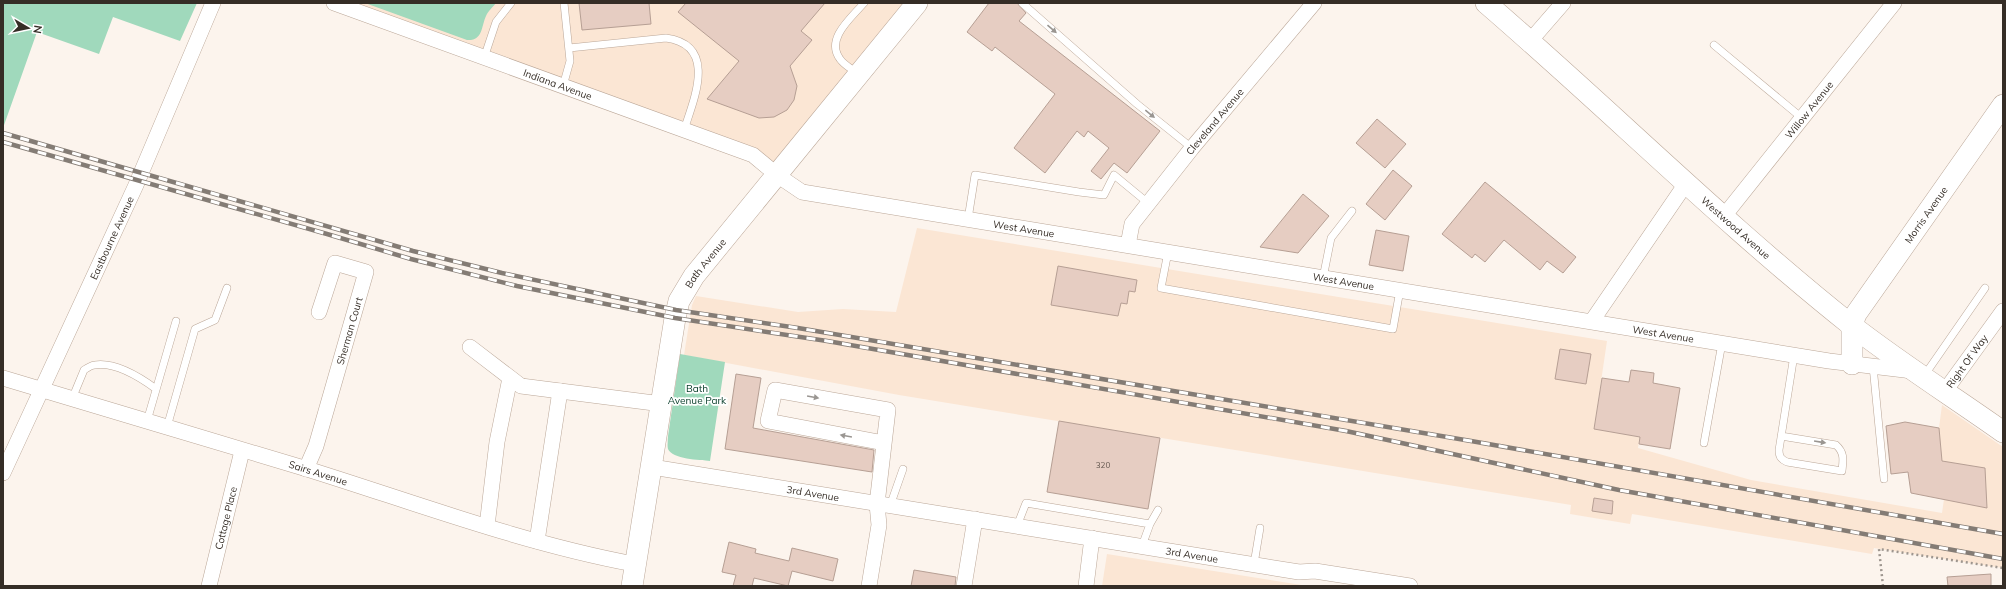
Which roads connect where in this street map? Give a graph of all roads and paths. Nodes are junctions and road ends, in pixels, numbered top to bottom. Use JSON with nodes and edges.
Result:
{"nodes":[{"id":1,"x":213,"y":3,"type":"edge"},
{"id":2,"x":334,"y":3,"type":"edge"},
{"id":3,"x":512,"y":3,"type":"edge"},
{"id":4,"x":564,"y":3,"type":"edge"},
{"id":5,"x":864,"y":3,"type":"edge"},
{"id":6,"x":917,"y":3,"type":"edge"},
{"id":7,"x":1022,"y":3,"type":"edge"},
{"id":8,"x":1314,"y":3,"type":"edge"},
{"id":9,"x":1486,"y":3,"type":"edge"},
{"id":10,"x":1563,"y":3,"type":"edge"},
{"id":11,"x":1894,"y":3,"type":"edge"},
{"id":12,"x":1530,"y":41,"type":"junction"},
{"id":13,"x":1714,"y":45,"type":"dead end"},
{"id":14,"x":569,"y":48,"type":"junction"},
{"id":15,"x":484,"y":58,"type":"junction"},
{"id":16,"x":858,"y":74,"type":"junction"},
{"id":17,"x":563,"y":86,"type":"junction"},
{"id":18,"x":2003,"y":105,"type":"edge"},
{"id":19,"x":1802,"y":118,"type":"junction"},
{"id":20,"x":684,"y":130,"type":"junction"},
{"id":21,"x":1192,"y":148,"type":"junction"},
{"id":22,"x":777,"y":175,"type":"junction"},
{"id":23,"x":1687,"y":182,"type":"junction"},
{"id":24,"x":1148,"y":203,"type":"junction"},
{"id":25,"x":1352,"y":211,"type":"dead end"},
{"id":26,"x":1724,"y":216,"type":"junction"},
{"id":27,"x":968,"y":219,"type":"junction"},
{"id":28,"x":1128,"y":246,"type":"junction"},
{"id":29,"x":1168,"y":252,"type":"junction"},
{"id":30,"x":1323,"y":278,"type":"junction"},
{"id":31,"x":227,"y":288,"type":"dead end"},
{"id":32,"x":1985,"y":288,"type":"dead end"},
{"id":33,"x":1400,"y":290,"type":"junction"},
{"id":34,"x":2003,"y":311,"type":"edge"},
{"id":35,"x":319,"y":312,"type":"dead end"},
{"id":36,"x":176,"y":321,"type":"dead end"},
{"id":37,"x":1592,"y":321,"type":"junction"},
{"id":38,"x":1852,"y":325,"type":"junction"},
{"id":39,"x":1722,"y":343,"type":"junction"},
{"id":40,"x":470,"y":347,"type":"dead end"},
{"id":41,"x":1794,"y":355,"type":"junction"},
{"id":42,"x":1852,"y":364,"type":"junction"},
{"id":43,"x":1873,"y":366,"type":"junction"},
{"id":44,"x":1920,"y":374,"type":"junction"},
{"id":45,"x":3,"y":378,"type":"edge"},
{"id":46,"x":510,"y":378,"type":"junction"},
{"id":47,"x":156,"y":389,"type":"junction"},
{"id":48,"x":40,"y":390,"type":"junction"},
{"id":49,"x":560,"y":391,"type":"junction"},
{"id":50,"x":1945,"y":391,"type":"junction"},
{"id":51,"x":72,"y":399,"type":"junction"},
{"id":52,"x":662,"y":404,"type":"junction"},
{"id":53,"x":147,"y":422,"type":"junction"},
{"id":54,"x":166,"y":428,"type":"junction"},
{"id":55,"x":2003,"y":432,"type":"edge"},
{"id":56,"x":1781,"y":436,"type":"junction"},
{"id":57,"x":884,"y":443,"type":"junction"},
{"id":58,"x":1704,"y":443,"type":"dead end"},
{"id":59,"x":242,"y":451,"type":"junction"},
{"id":60,"x":652,"y":467,"type":"junction"},
{"id":61,"x":306,"y":469,"type":"junction"},
{"id":62,"x":902,"y":469,"type":"dead end"},
{"id":63,"x":3,"y":472,"type":"edge"},
{"id":64,"x":1884,"y":479,"type":"dead end"},
{"id":65,"x":884,"y":505,"type":"junction"},
{"id":66,"x":1158,"y":510,"type":"dead end"},
{"id":67,"x":975,"y":519,"type":"junction"},
{"id":68,"x":1150,"y":524,"type":"junction"},
{"id":69,"x":487,"y":526,"type":"junction"},
{"id":70,"x":1017,"y":526,"type":"junction"},
{"id":71,"x":1260,"y":528,"type":"dead end"},
{"id":72,"x":1092,"y":538,"type":"junction"},
{"id":73,"x":537,"y":541,"type":"junction"},
{"id":74,"x":1142,"y":546,"type":"junction"},
{"id":75,"x":634,"y":564,"type":"junction"},
{"id":76,"x":1254,"y":564,"type":"junction"},
{"id":77,"x":2003,"y":568,"type":"edge"},
{"id":78,"x":209,"y":586,"type":"edge"},
{"id":79,"x":632,"y":586,"type":"edge"},
{"id":80,"x":869,"y":586,"type":"edge"},
{"id":81,"x":964,"y":586,"type":"edge"},
{"id":82,"x":1086,"y":586,"type":"edge"},
{"id":83,"x":1410,"y":586,"type":"edge"},
{"id":84,"x":1883,"y":586,"type":"edge"}],
"edges":[{"from":1,"to":48,"type":"street","name":"Eastbourne Avenue"},
{"from":2,"to":15,"type":"street","name":"Indiana Avenue"},
{"from":3,"to":15,"type":"lane"},
{"from":4,"to":14,"type":"lane"},
{"from":5,"to":16,"type":"lane"},
{"from":6,"to":16,"type":"street","name":"Bath Avenue"},
{"from":7,"to":21,"type":"lane","one_way":true},
{"from":8,"to":21,"type":"street","name":"Cleveland Avenue"},
{"from":9,"to":12,"type":"street","name":"Westwood Avenue"},
{"from":10,"to":12,"type":"street"},
{"from":11,"to":19,"type":"street","name":"Willow Avenue"},
{"from":12,"to":23,"type":"street","name":"Westwood Avenue"},
{"from":13,"to":19,"type":"lane"},
{"from":14,"to":17,"type":"lane"},
{"from":14,"to":20,"type":"lane"},
{"from":15,"to":17,"type":"street","name":"Indiana Avenue"},
{"from":16,"to":22,"type":"street","name":"Bath Avenue"},
{"from":17,"to":20,"type":"street","name":"Indiana Avenue"},
{"from":18,"to":38,"type":"street","name":"Morris Avenue"},
{"from":19,"to":26,"type":"street","name":"Willow Avenue"},
{"from":20,"to":22,"type":"street","name":"Indiana Avenue"},
{"from":21,"to":24,"type":"street","name":"Cleveland Avenue"},
{"from":22,"to":27,"type":"street","name":"West Avenue"},
{"from":22,"to":52,"type":"street","name":"Bath Avenue"},
{"from":23,"to":26,"type":"street","name":"Westwood Avenue"},
{"from":23,"to":37,"type":"street"},
{"from":24,"to":27,"type":"lane"},
{"from":24,"to":28,"type":"street","name":"Cleveland Avenue"},
{"from":25,"to":30,"type":"lane"},
{"from":26,"to":38,"type":"street","name":"Westwood Avenue"},
{"from":27,"to":28,"type":"street","name":"West Avenue"},
{"from":28,"to":29,"type":"street","name":"West Avenue"},
{"from":29,"to":30,"type":"street","name":"West Avenue"},
{"from":29,"to":33,"type":"lane"},
{"from":30,"to":33,"type":"street","name":"West Avenue"},
{"from":31,"to":54,"type":"lane"},
{"from":32,"to":44,"type":"lane"},
{"from":33,"to":37,"type":"street","name":"West Avenue"},
{"from":34,"to":50,"type":"street","name":"Right Of Way"},
{"from":35,"to":61,"type":"street","name":"Sherman Court"},
{"from":36,"to":47,"type":"lane"},
{"from":37,"to":39,"type":"street","name":"West Avenue"},
{"from":38,"to":42,"type":"street"},
{"from":38,"to":44,"type":"street","name":"Westwood Avenue"},
{"from":39,"to":41,"type":"street","name":"West Avenue"},
{"from":39,"to":58,"type":"lane"},
{"from":40,"to":46,"type":"street"},
{"from":41,"to":42,"type":"street","name":"West Avenue"},
{"from":41,"to":56,"type":"lane"},
{"from":42,"to":43,"type":"street","name":"West Avenue"},
{"from":43,"to":44,"type":"street","name":"West Avenue"},
{"from":43,"to":64,"type":"lane"},
{"from":44,"to":50,"type":"street","name":"Westwood Avenue"},
{"from":45,"to":48,"type":"street","name":"Sairs Avenue"},
{"from":46,"to":49,"type":"street"},
{"from":46,"to":69,"type":"street"},
{"from":47,"to":51,"type":"lane"},
{"from":47,"to":53,"type":"lane"},
{"from":48,"to":51,"type":"street","name":"Sairs Avenue"},
{"from":48,"to":63,"type":"street","name":"Eastbourne Avenue"},
{"from":49,"to":52,"type":"street"},
{"from":49,"to":73,"type":"street"},
{"from":50,"to":55,"type":"street","name":"Westwood Avenue"},
{"from":51,"to":53,"type":"street","name":"Sairs Avenue"},
{"from":52,"to":60,"type":"street","name":"Bath Avenue"},
{"from":53,"to":54,"type":"street","name":"Sairs Avenue"},
{"from":54,"to":59,"type":"street","name":"Sairs Avenue"},
{"from":56,"to":56,"type":"lane","one_way":true},
{"from":57,"to":57,"type":"street","one_way":true},
{"from":57,"to":65,"type":"street"},
{"from":59,"to":61,"type":"street","name":"Sairs Avenue"},
{"from":59,"to":78,"type":"street","name":"Cottage Place"},
{"from":60,"to":65,"type":"street","name":"3rd Avenue"},
{"from":60,"to":75,"type":"street","name":"Bath Avenue"},
{"from":61,"to":69,"type":"street","name":"Sairs Avenue"},
{"from":62,"to":65,"type":"lane"},
{"from":65,"to":67,"type":"street","name":"3rd Avenue"},
{"from":65,"to":80,"type":"street"},
{"from":66,"to":68,"type":"lane"},
{"from":67,"to":70,"type":"street","name":"3rd Avenue"},
{"from":67,"to":81,"type":"street"},
{"from":68,"to":70,"type":"lane"},
{"from":68,"to":74,"type":"lane"},
{"from":69,"to":73,"type":"street","name":"Sairs Avenue"},
{"from":70,"to":72,"type":"street","name":"3rd Avenue"},
{"from":71,"to":76,"type":"lane"},
{"from":72,"to":74,"type":"street","name":"3rd Avenue"},
{"from":72,"to":82,"type":"street"},
{"from":73,"to":75,"type":"street","name":"Sairs Avenue"},
{"from":74,"to":76,"type":"street","name":"3rd Avenue"},
{"from":75,"to":79,"type":"street","name":"Bath Avenue"},
{"from":76,"to":83,"type":"street","name":"3rd Avenue"},
{"from":77,"to":84,"type":"path"}]}
